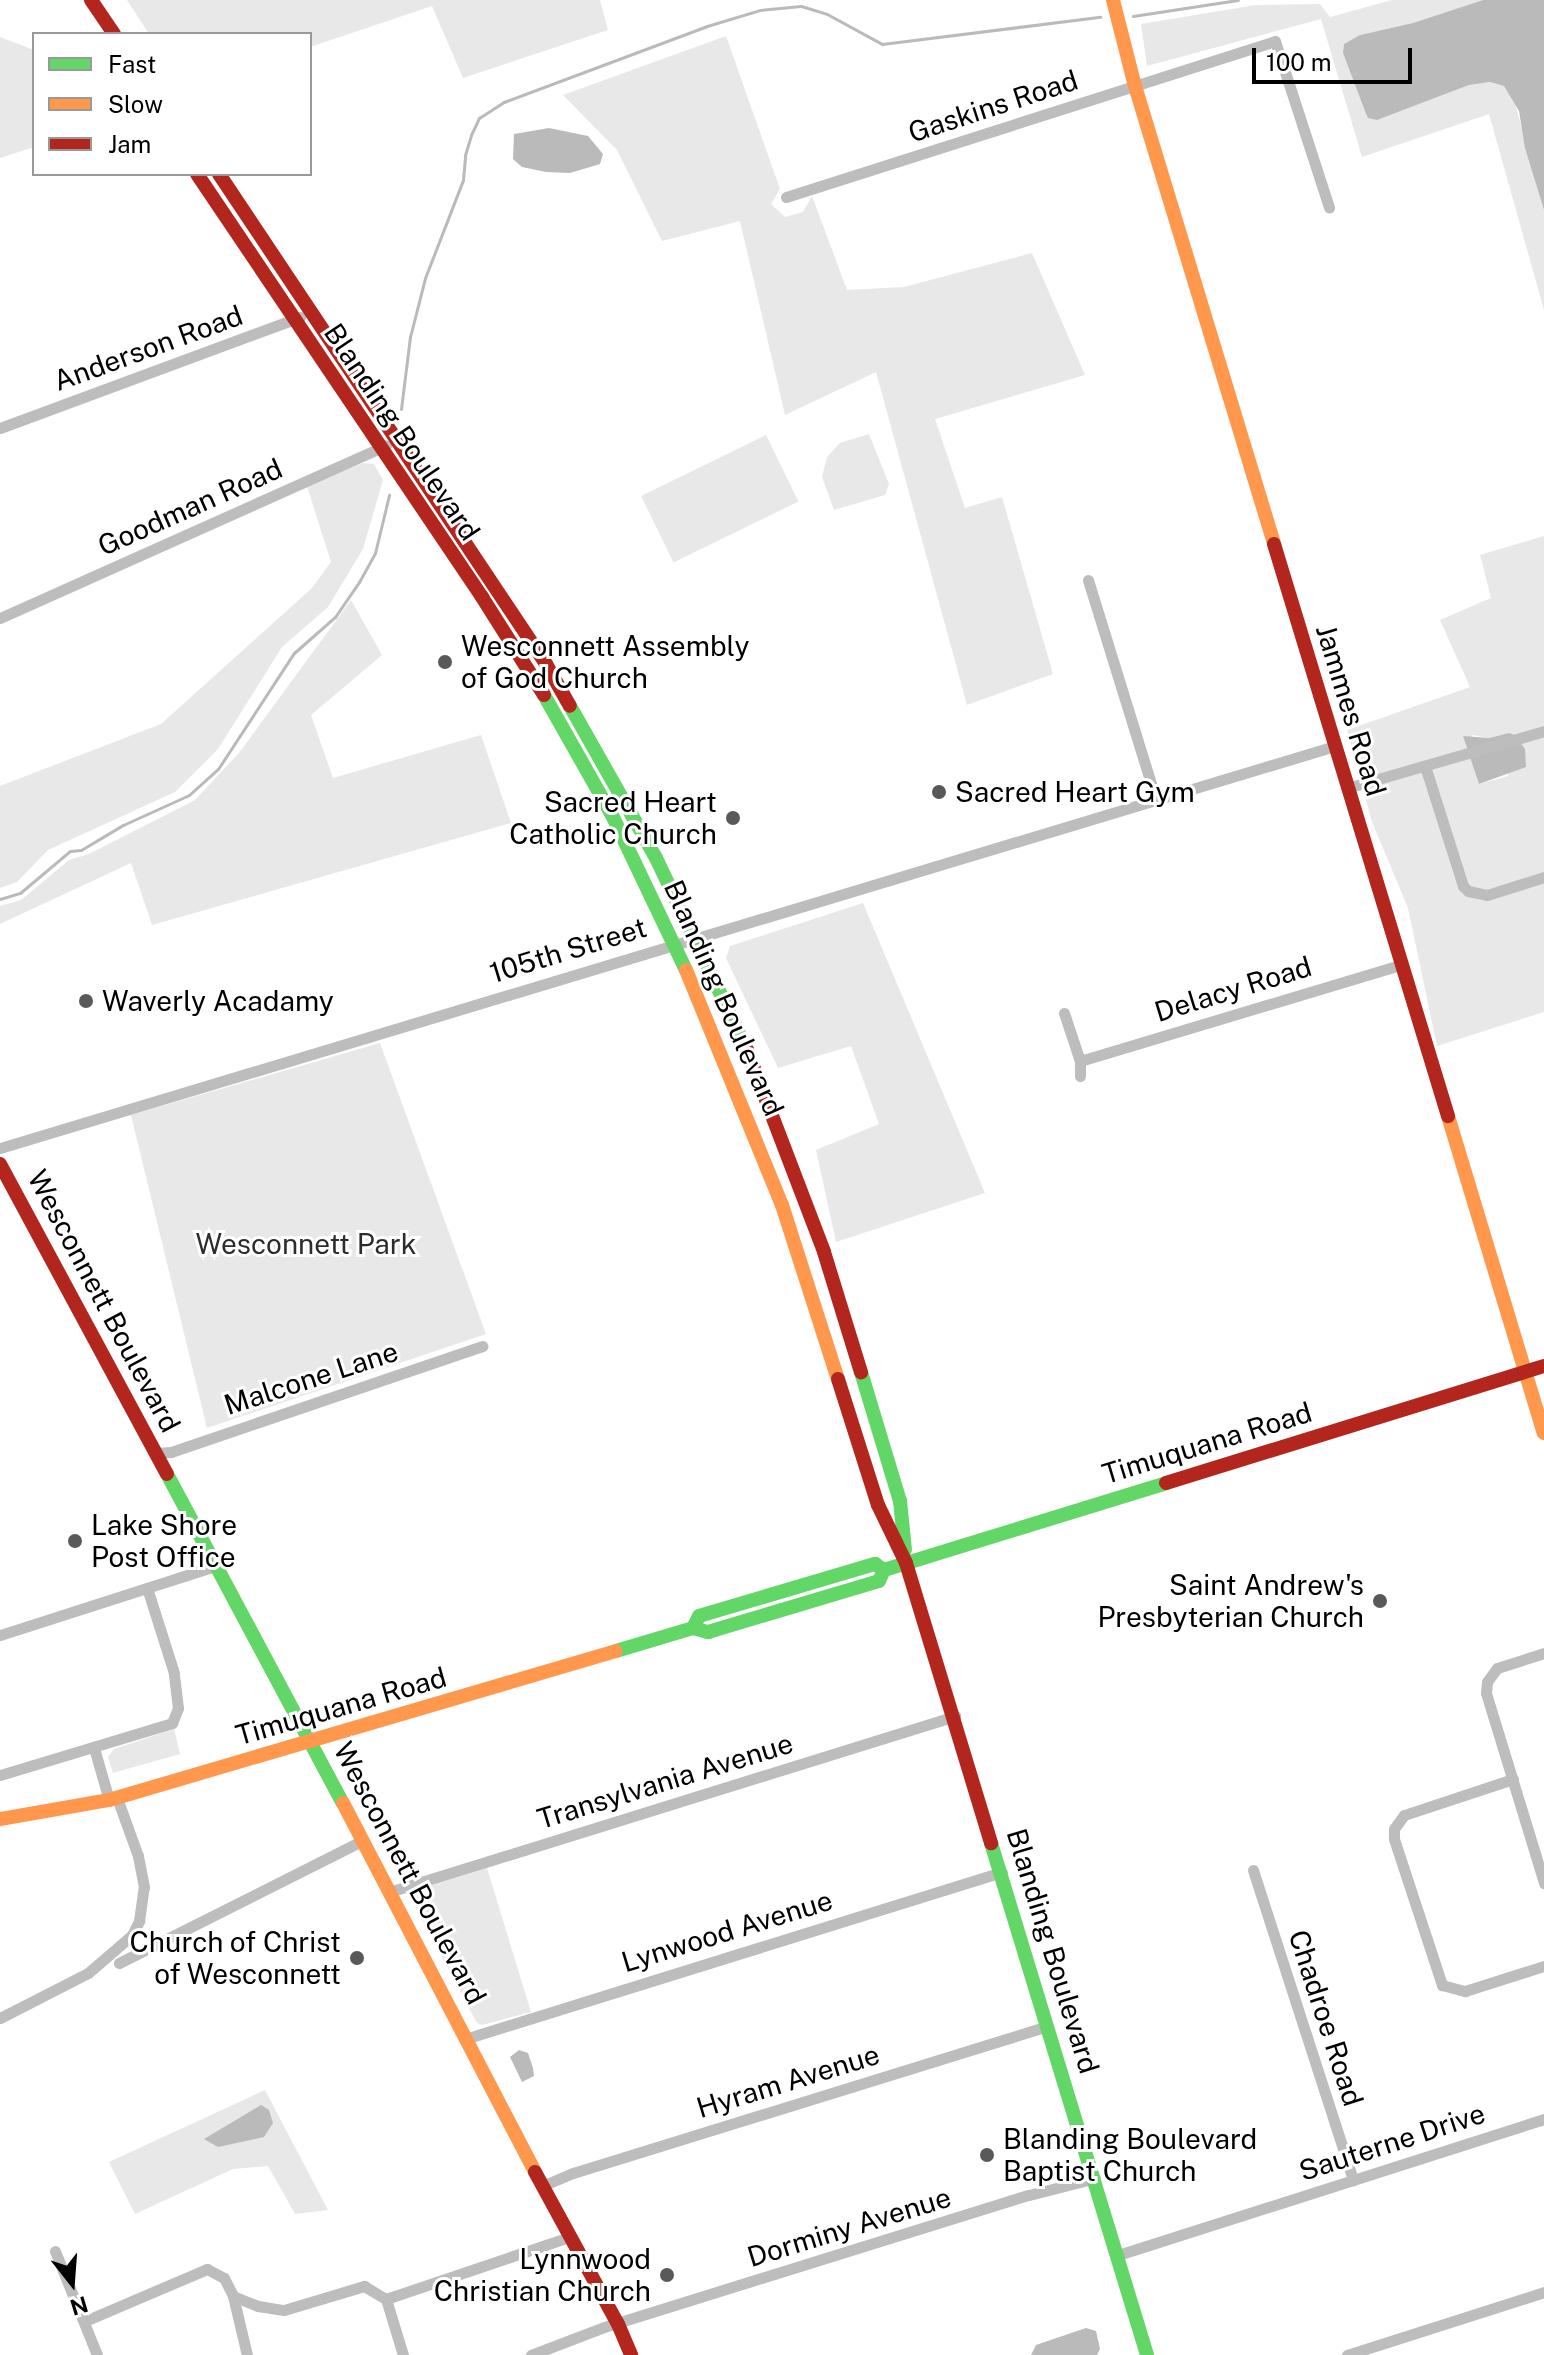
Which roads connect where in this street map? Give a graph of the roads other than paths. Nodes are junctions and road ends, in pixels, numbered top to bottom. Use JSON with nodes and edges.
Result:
{"nodes":[{"id":1,"x":80,"y":0,"type":"edge"},
{"id":2,"x":91,"y":0,"type":"edge"},
{"id":3,"x":102,"y":0,"type":"edge"},
{"id":4,"x":1113,"y":0,"type":"edge"},
{"id":5,"x":102,"y":32,"type":"edge"},
{"id":6,"x":113,"y":32,"type":"edge"},
{"id":7,"x":124,"y":32,"type":"edge"},
{"id":8,"x":1135,"y":86,"type":"junction"},
{"id":9,"x":199,"y":176,"type":"edge"},
{"id":10,"x":220,"y":176,"type":"edge"},
{"id":11,"x":786,"y":197,"type":"dead end"},
{"id":12,"x":1329,"y":207,"type":"dead end"},
{"id":13,"x":313,"y":313,"type":"junction"},
{"id":14,"x":294,"y":319,"type":"junction"},
{"id":15,"x":0,"y":428,"type":"edge"},
{"id":16,"x":398,"y":440,"type":"junction"},
{"id":17,"x":381,"y":447,"type":"junction"},
{"id":18,"x":1088,"y":580,"type":"dead end"},
{"id":19,"x":497,"y":587,"type":"junction"},
{"id":20,"x":482,"y":597,"type":"junction"},
{"id":21,"x":0,"y":618,"type":"edge"},
{"id":22,"x":1544,"y":731,"type":"edge"},
{"id":23,"x":591,"y":739,"type":"junction"},
{"id":24,"x":1335,"y":746,"type":"junction"},
{"id":25,"x":576,"y":748,"type":"junction"},
{"id":26,"x":1425,"y":766,"type":"junction"},
{"id":27,"x":1347,"y":788,"type":"junction"},
{"id":28,"x":1156,"y":800,"type":"junction"},
{"id":29,"x":1544,"y":877,"type":"edge"},
{"id":30,"x":695,"y":937,"type":"junction"},
{"id":31,"x":676,"y":943,"type":"junction"},
{"id":32,"x":1401,"y":965,"type":"junction"},
{"id":33,"x":1064,"y":1013,"type":"dead end"},
{"id":34,"x":1080,"y":1061,"type":"junction"},
{"id":35,"x":1080,"y":1076,"type":"dead end"},
{"id":36,"x":741,"y":1094,"type":"junction"},
{"id":37,"x":782,"y":1138,"type":"junction"},
{"id":38,"x":0,"y":1148,"type":"edge"},
{"id":39,"x":761,"y":1149,"type":"junction"},
{"id":40,"x":0,"y":1164,"type":"edge"},
{"id":41,"x":814,"y":1227,"type":"junction"},
{"id":42,"x":482,"y":1346,"type":"dead end"},
{"id":43,"x":1544,"y":1366,"type":"edge"},
{"id":44,"x":1525,"y":1372,"type":"junction"},
{"id":45,"x":1544,"y":1433,"type":"edge"},
{"id":46,"x":156,"y":1453,"type":"junction"},
{"id":47,"x":906,"y":1563,"type":"junction"},
{"id":48,"x":215,"y":1566,"type":"junction"},
{"id":49,"x":147,"y":1588,"type":"junction"},
{"id":50,"x":0,"y":1635,"type":"edge"},
{"id":51,"x":1544,"y":1653,"type":"edge"},
{"id":52,"x":955,"y":1716,"type":"junction"},
{"id":53,"x":312,"y":1743,"type":"junction"},
{"id":54,"x":94,"y":1748,"type":"junction"},
{"id":55,"x":0,"y":1775,"type":"edge"},
{"id":56,"x":1513,"y":1779,"type":"junction"},
{"id":57,"x":113,"y":1799,"type":"junction"},
{"id":58,"x":0,"y":1819,"type":"edge"},
{"id":59,"x":362,"y":1841,"type":"junction"},
{"id":60,"x":1253,"y":1870,"type":"dead end"},
{"id":61,"x":1002,"y":1872,"type":"junction"},
{"id":62,"x":1544,"y":1883,"type":"edge"},
{"id":63,"x":389,"y":1892,"type":"junction"},
{"id":64,"x":119,"y":1963,"type":"dead end"},
{"id":65,"x":1544,"y":1966,"type":"edge"},
{"id":66,"x":0,"y":2018,"type":"edge"},
{"id":67,"x":1048,"y":2026,"type":"junction"},
{"id":68,"x":468,"y":2038,"type":"junction"},
{"id":69,"x":1544,"y":2119,"type":"edge"},
{"id":70,"x":1095,"y":2178,"type":"junction"},
{"id":71,"x":1353,"y":2180,"type":"junction"},
{"id":72,"x":542,"y":2186,"type":"junction"},
{"id":73,"x":569,"y":2237,"type":"junction"},
{"id":74,"x":55,"y":2251,"type":"dead end"},
{"id":75,"x":1118,"y":2255,"type":"junction"},
{"id":76,"x":1544,"y":2292,"type":"edge"},
{"id":77,"x":233,"y":2296,"type":"junction"},
{"id":78,"x":386,"y":2299,"type":"junction"},
{"id":79,"x":85,"y":2321,"type":"junction"},
{"id":80,"x":618,"y":2324,"type":"junction"},
{"id":81,"x":97,"y":2355,"type":"edge"},
{"id":82,"x":247,"y":2355,"type":"edge"},
{"id":83,"x":403,"y":2355,"type":"edge"},
{"id":84,"x":531,"y":2355,"type":"edge"},
{"id":85,"x":631,"y":2355,"type":"edge"},
{"id":86,"x":1147,"y":2355,"type":"edge"},
{"id":87,"x":1347,"y":2355,"type":"edge"}],
"edges":[{"from":1,"to":5,"type":"main road"},
{"from":2,"to":6,"type":"main road"},
{"from":3,"to":7,"type":"main road"},
{"from":4,"to":8,"type":"main road","name":"Jammes Road"},
{"from":8,"to":11,"type":"street","name":"Gaskins Road"},
{"from":8,"to":12,"type":"street","name":"Gaskins Road"},
{"from":8,"to":24,"type":"main road","name":"Jammes Road"},
{"from":9,"to":14,"type":"main road","name":"Blanding Boulevard"},
{"from":10,"to":13,"type":"main road","name":"Blanding Boulevard"},
{"from":13,"to":14,"type":"street","name":"Anderson Road"},
{"from":13,"to":16,"type":"main road","name":"Blanding Boulevard"},
{"from":14,"to":15,"type":"street","name":"Anderson Road"},
{"from":14,"to":17,"type":"main road","name":"Blanding Boulevard"},
{"from":16,"to":17,"type":"street","name":"Goodman Road"},
{"from":16,"to":19,"type":"main road","name":"Blanding Boulevard"},
{"from":17,"to":20,"type":"main road","name":"Blanding Boulevard"},
{"from":17,"to":21,"type":"street","name":"Goodman Road"},
{"from":18,"to":28,"type":"street"},
{"from":19,"to":20,"type":"street"},
{"from":19,"to":23,"type":"main road","name":"Blanding Boulevard"},
{"from":20,"to":25,"type":"main road","name":"Blanding Boulevard"},
{"from":22,"to":26,"type":"street"},
{"from":23,"to":25,"type":"street"},
{"from":23,"to":30,"type":"main road","name":"Blanding Boulevard"},
{"from":24,"to":27,"type":"main road","name":"Jammes Road"},
{"from":24,"to":28,"type":"street","name":"105th Street"},
{"from":25,"to":31,"type":"main road","name":"Blanding Boulevard"},
{"from":26,"to":27,"type":"street"},
{"from":26,"to":29,"type":"street"},
{"from":27,"to":32,"type":"main road","name":"Jammes Road"},
{"from":28,"to":30,"type":"street","name":"105th Street"},
{"from":30,"to":31,"type":"street","name":"105th Street"},
{"from":30,"to":37,"type":"main road","name":"Blanding Boulevard"},
{"from":31,"to":36,"type":"main road","name":"Blanding Boulevard"},
{"from":31,"to":38,"type":"street","name":"105th Street"},
{"from":32,"to":34,"type":"street","name":"Delacy Road"},
{"from":32,"to":44,"type":"main road","name":"Jammes Road"},
{"from":33,"to":34,"type":"street"},
{"from":34,"to":35,"type":"street"},
{"from":36,"to":37,"type":"main road"},
{"from":36,"to":39,"type":"main road","name":"Blanding Boulevard"},
{"from":37,"to":41,"type":"main road","name":"Blanding Boulevard"},
{"from":39,"to":41,"type":"main road"},
{"from":39,"to":47,"type":"main road","name":"Blanding Boulevard"},
{"from":40,"to":46,"type":"main road","name":"Wesconnett Boulevard"},
{"from":41,"to":47,"type":"main road","name":"Blanding Boulevard"},
{"from":42,"to":46,"type":"street","name":"Malcone Lane"},
{"from":43,"to":44,"type":"main road","name":"Timuquana Road"},
{"from":44,"to":45,"type":"main road","name":"Jammes Road"},
{"from":44,"to":47,"type":"main road","name":"Timuquana Road"},
{"from":46,"to":48,"type":"main road","name":"Wesconnett Boulevard"},
{"from":47,"to":52,"type":"main road","name":"Blanding Boulevard"},
{"from":47,"to":53,"type":"main road","name":"Timuquana Road"},
{"from":48,"to":49,"type":"street"},
{"from":48,"to":53,"type":"main road","name":"Wesconnett Boulevard"},
{"from":49,"to":50,"type":"street"},
{"from":49,"to":54,"type":"street"},
{"from":51,"to":56,"type":"street"},
{"from":52,"to":61,"type":"main road","name":"Blanding Boulevard"},
{"from":52,"to":63,"type":"street","name":"Transylvania Avenue"},
{"from":53,"to":57,"type":"main road","name":"Timuquana Road"},
{"from":53,"to":59,"type":"main road","name":"Wesconnett Boulevard"},
{"from":54,"to":55,"type":"street"},
{"from":54,"to":57,"type":"street"},
{"from":56,"to":62,"type":"street"},
{"from":56,"to":65,"type":"street"},
{"from":57,"to":58,"type":"main road","name":"Timuquana Road"},
{"from":57,"to":66,"type":"street"},
{"from":59,"to":63,"type":"main road","name":"Wesconnett Boulevard"},
{"from":59,"to":64,"type":"street"},
{"from":60,"to":71,"type":"street","name":"Chadroe Road"},
{"from":61,"to":67,"type":"main road","name":"Blanding Boulevard"},
{"from":61,"to":68,"type":"street","name":"Lynwood Avenue"},
{"from":63,"to":68,"type":"main road","name":"Wesconnett Boulevard"},
{"from":67,"to":70,"type":"main road","name":"Blanding Boulevard"},
{"from":67,"to":72,"type":"street","name":"Hyram Avenue"},
{"from":68,"to":72,"type":"main road","name":"Wesconnett Boulevard"},
{"from":69,"to":71,"type":"street","name":"Sauterne Drive"},
{"from":70,"to":75,"type":"main road","name":"Blanding Boulevard"},
{"from":70,"to":80,"type":"street","name":"Dorminy Avenue"},
{"from":71,"to":75,"type":"street","name":"Sauterne Drive"},
{"from":72,"to":73,"type":"main road","name":"Wesconnett Boulevard"},
{"from":73,"to":78,"type":"street"},
{"from":73,"to":80,"type":"main road","name":"Wesconnett Boulevard"},
{"from":74,"to":79,"type":"street"},
{"from":75,"to":86,"type":"main road","name":"Blanding Boulevard"},
{"from":76,"to":87,"type":"street"},
{"from":77,"to":78,"type":"street"},
{"from":77,"to":79,"type":"street"},
{"from":77,"to":82,"type":"street"},
{"from":78,"to":83,"type":"street"},
{"from":79,"to":81,"type":"street"},
{"from":80,"to":84,"type":"street","name":"Dorminy Avenue"},
{"from":80,"to":85,"type":"main road","name":"Wesconnett Boulevard"}]}
